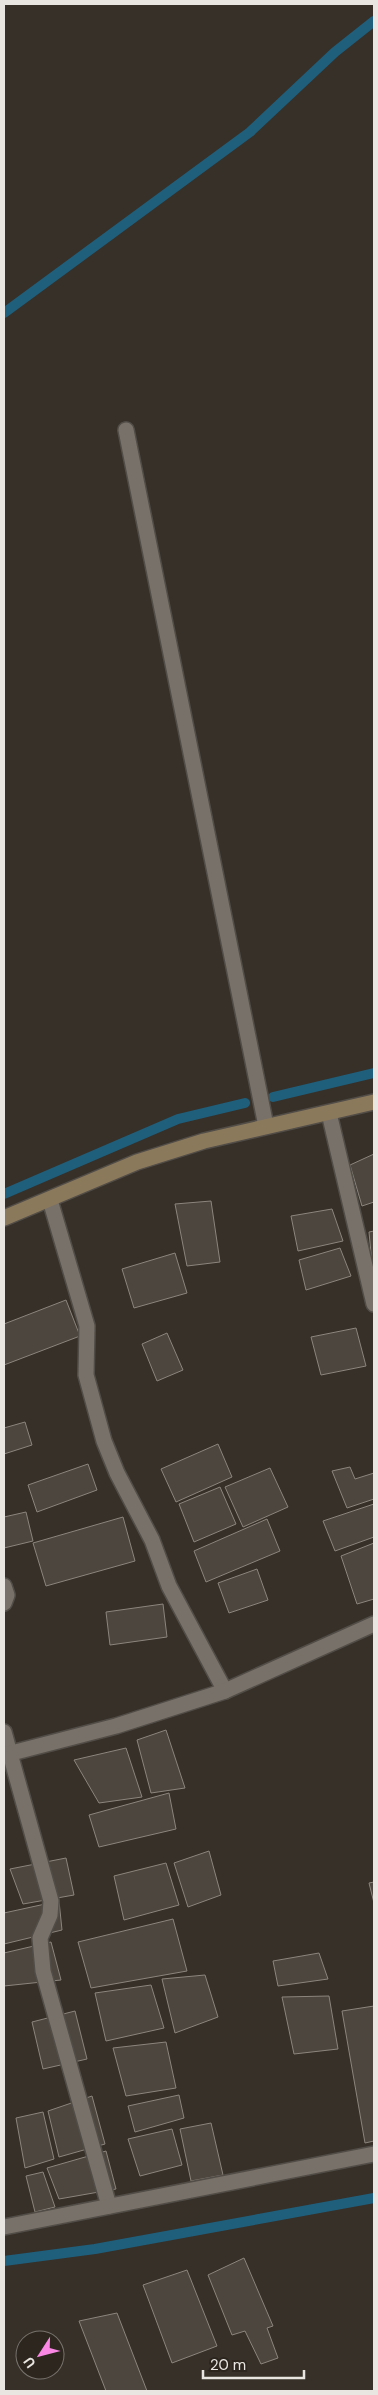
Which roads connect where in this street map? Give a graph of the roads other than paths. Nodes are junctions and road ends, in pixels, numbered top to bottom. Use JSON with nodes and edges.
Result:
{"nodes":[{"id":1,"x":126,"y":430,"type":"dead end"},
{"id":2,"x":374,"y":1102,"type":"edge"},
{"id":3,"x":329,"y":1114,"type":"junction"},
{"id":4,"x":266,"y":1126,"type":"junction"},
{"id":5,"x":50,"y":1200,"type":"junction"},
{"id":6,"x":4,"y":1218,"type":"edge"},
{"id":7,"x":374,"y":1304,"type":"edge"},
{"id":8,"x":4,"y":1586,"type":"edge"},
{"id":9,"x":4,"y":1604,"type":"edge"},
{"id":10,"x":374,"y":1624,"type":"edge"},
{"id":11,"x":225,"y":1691,"type":"junction"},
{"id":12,"x":4,"y":1732,"type":"edge"},
{"id":13,"x":7,"y":1755,"type":"edge"},
{"id":14,"x":374,"y":2154,"type":"edge"},
{"id":15,"x":109,"y":2206,"type":"junction"},
{"id":16,"x":4,"y":2228,"type":"edge"}],
"edges":[{"from":1,"to":4,"type":"street"},
{"from":2,"to":3,"type":"street"},
{"from":3,"to":4,"type":"street"},
{"from":3,"to":7,"type":"street"},
{"from":4,"to":5,"type":"street"},
{"from":5,"to":6,"type":"street"},
{"from":5,"to":11,"type":"street"},
{"from":8,"to":9,"type":"street"},
{"from":10,"to":11,"type":"street"},
{"from":11,"to":13,"type":"street"},
{"from":12,"to":13,"type":"street"},
{"from":13,"to":15,"type":"street"},
{"from":14,"to":15,"type":"street"},
{"from":15,"to":16,"type":"street"}]}
